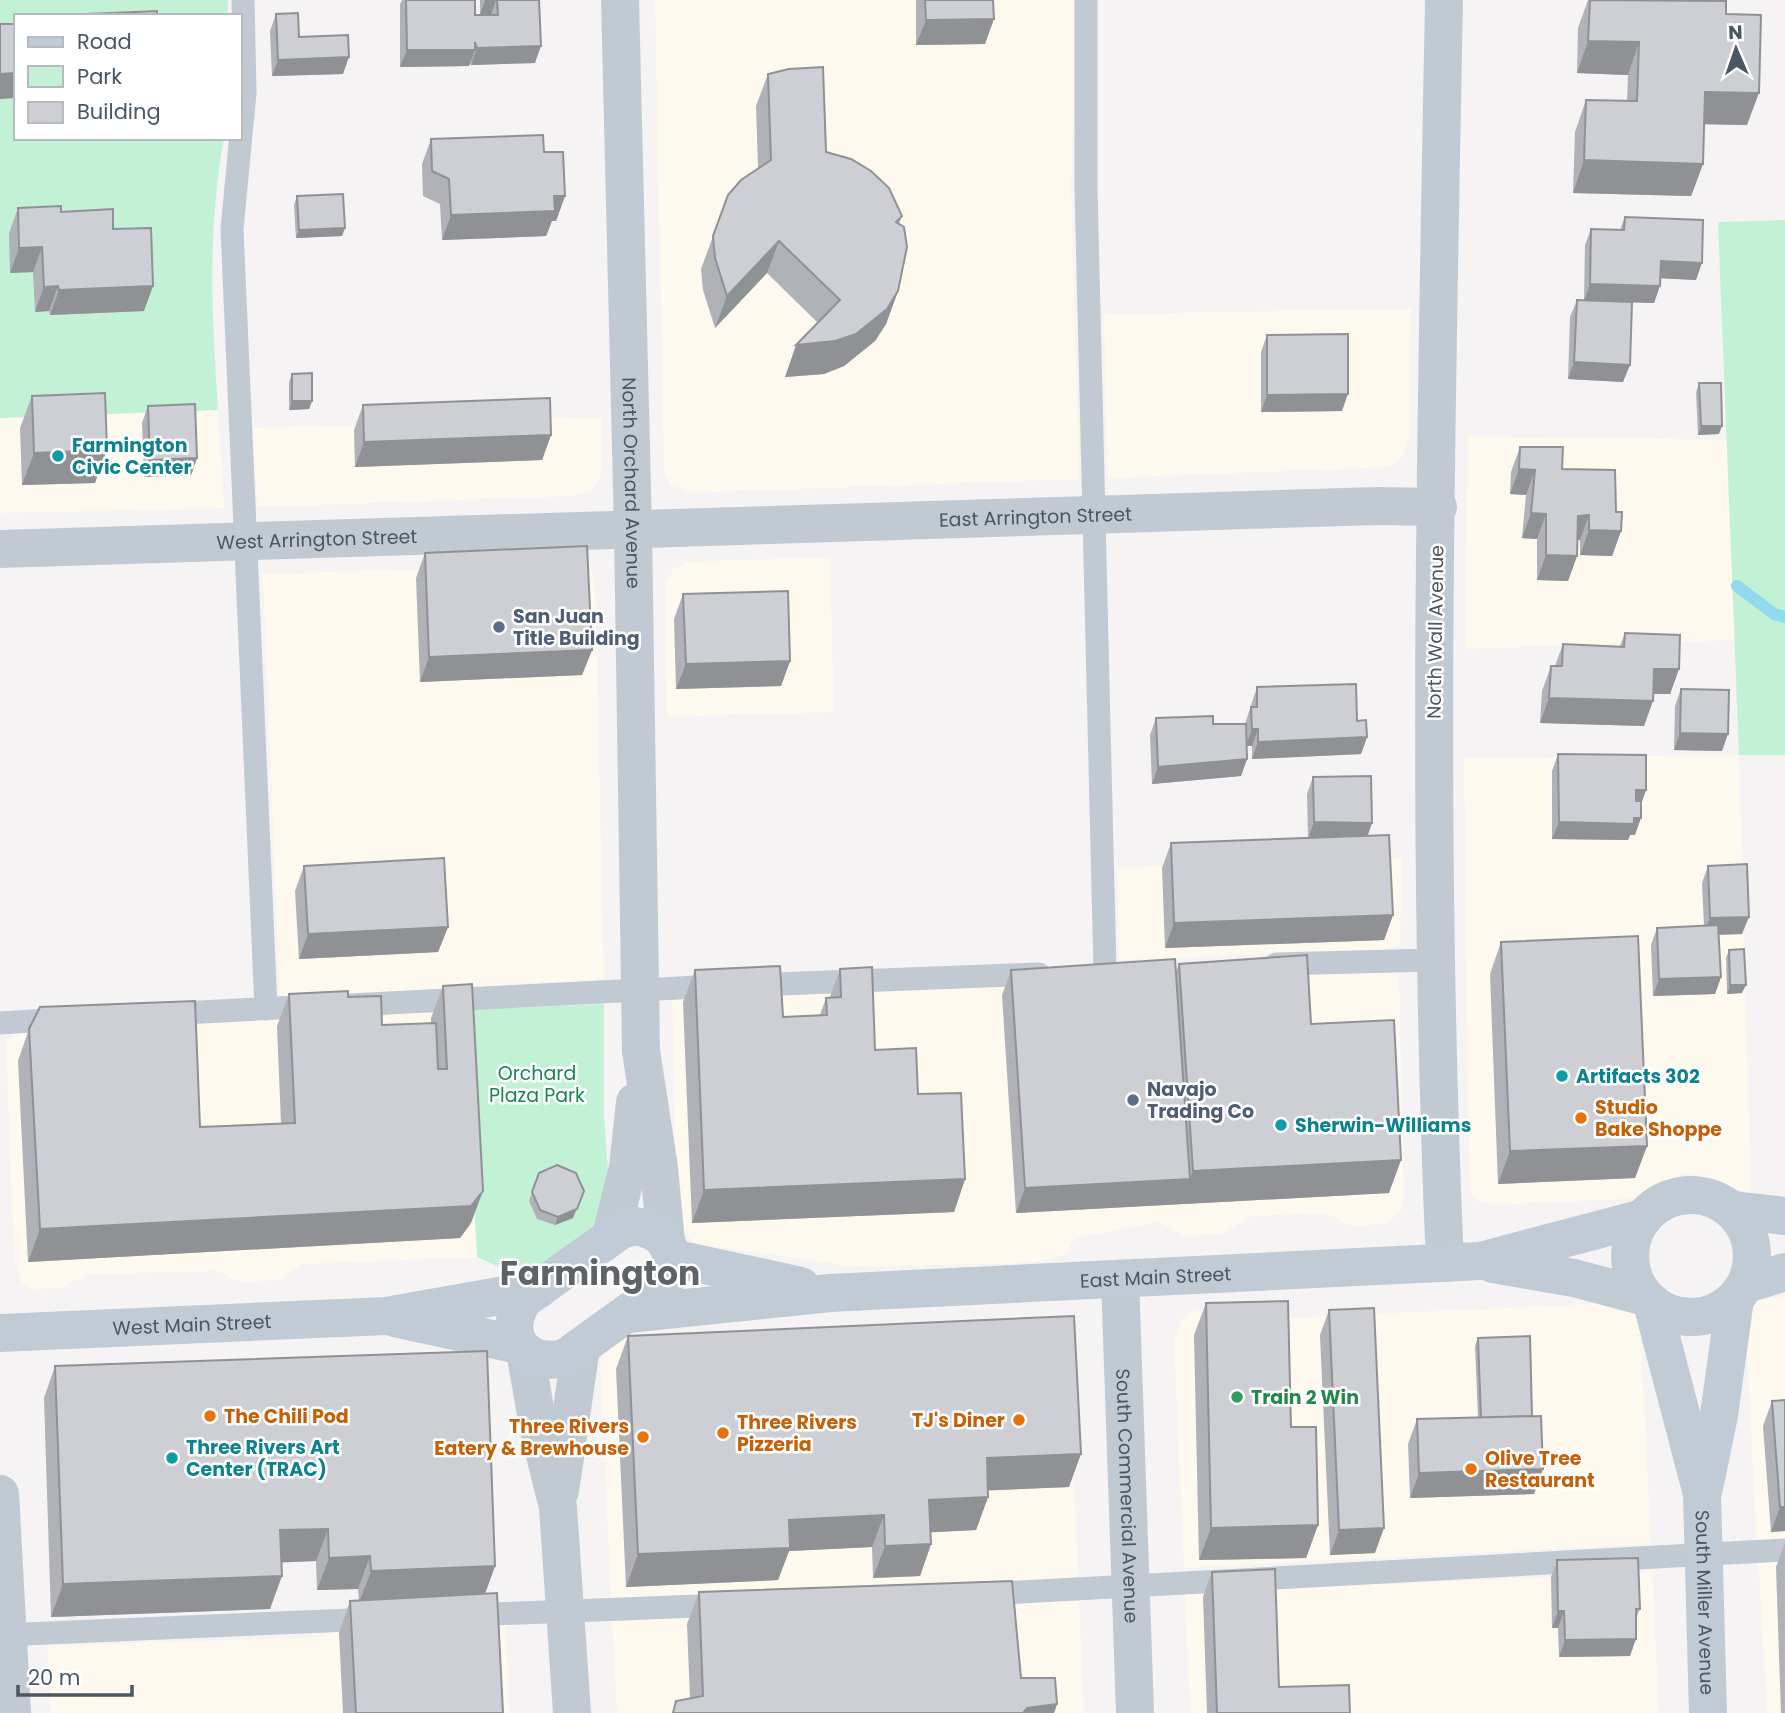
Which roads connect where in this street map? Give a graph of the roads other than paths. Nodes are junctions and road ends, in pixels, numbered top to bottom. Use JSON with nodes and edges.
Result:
{"nodes":[{"id":1,"x":243,"y":0,"type":"edge"},
{"id":2,"x":620,"y":0,"type":"edge"},
{"id":3,"x":1086,"y":0,"type":"edge"},
{"id":4,"x":1444,"y":0,"type":"edge"},
{"id":5,"x":242,"y":124,"type":"edge"},
{"id":6,"x":241,"y":140,"type":"edge"},
{"id":7,"x":1438,"y":507,"type":"junction"},
{"id":8,"x":1095,"y":515,"type":"junction"},
{"id":9,"x":633,"y":530,"type":"junction"},
{"id":10,"x":247,"y":541,"type":"junction"},
{"id":11,"x":0,"y":549,"type":"edge"},
{"id":12,"x":1434,"y":960,"type":"junction"},
{"id":13,"x":1255,"y":965,"type":"edge"},
{"id":14,"x":1133,"y":970,"type":"edge"},
{"id":15,"x":1105,"y":971,"type":"junction"},
{"id":16,"x":639,"y":990,"type":"junction"},
{"id":17,"x":266,"y":1009,"type":"junction"},
{"id":18,"x":146,"y":1015,"type":"edge"},
{"id":19,"x":92,"y":1018,"type":"edge"},
{"id":20,"x":0,"y":1023,"type":"edge"},
{"id":21,"x":641,"y":1051,"type":"junction"},
{"id":22,"x":1732,"y":1210,"type":"junction"},
{"id":23,"x":1785,"y":1216,"type":"edge"},
{"id":24,"x":1643,"y":1218,"type":"junction"},
{"id":25,"x":611,"y":1236,"type":"junction"},
{"id":26,"x":669,"y":1250,"type":"junction"},
{"id":27,"x":1463,"y":1262,"type":"junction"},
{"id":28,"x":1785,"y":1272,"type":"edge"},
{"id":29,"x":1120,"y":1279,"type":"junction"},
{"id":30,"x":539,"y":1289,"type":"junction"},
{"id":31,"x":1741,"y":1291,"type":"junction"},
{"id":32,"x":830,"y":1293,"type":"junction"},
{"id":33,"x":1649,"y":1300,"type":"junction"},
{"id":34,"x":627,"y":1314,"type":"junction"},
{"id":35,"x":386,"y":1316,"type":"junction"},
{"id":36,"x":0,"y":1333,"type":"edge"},
{"id":37,"x":582,"y":1346,"type":"junction"},
{"id":38,"x":522,"y":1348,"type":"junction"},
{"id":39,"x":0,"y":1494,"type":"edge"},
{"id":40,"x":1703,"y":1494,"type":"junction"},
{"id":41,"x":558,"y":1507,"type":"junction"},
{"id":42,"x":1785,"y":1550,"type":"edge"},
{"id":43,"x":1706,"y":1554,"type":"junction"},
{"id":44,"x":1132,"y":1588,"type":"junction"},
{"id":45,"x":955,"y":1595,"type":"edge"},
{"id":46,"x":748,"y":1604,"type":"edge"},
{"id":47,"x":566,"y":1611,"type":"junction"},
{"id":48,"x":439,"y":1616,"type":"edge"},
{"id":49,"x":397,"y":1618,"type":"edge"},
{"id":50,"x":4,"y":1635,"type":"edge"},
{"id":51,"x":12,"y":1713,"type":"edge"},
{"id":52,"x":572,"y":1713,"type":"edge"},
{"id":53,"x":1135,"y":1713,"type":"edge"},
{"id":54,"x":1708,"y":1713,"type":"edge"}],
"edges":[{"from":1,"to":5,"type":"lane"},
{"from":2,"to":9,"type":"street","name":"North Orchard Avenue"},
{"from":3,"to":8,"type":"lane"},
{"from":4,"to":7,"type":"street","name":"North Wall Avenue"},
{"from":6,"to":10,"type":"lane"},
{"from":7,"to":8,"type":"street","name":"East Arrington Street"},
{"from":7,"to":12,"type":"street","name":"North Wall Avenue"},
{"from":8,"to":9,"type":"street","name":"East Arrington Street"},
{"from":8,"to":15,"type":"lane"},
{"from":9,"to":10,"type":"street","name":"West Arrington Street"},
{"from":9,"to":16,"type":"street","name":"North Orchard Avenue"},
{"from":10,"to":11,"type":"street","name":"West Arrington Street"},
{"from":10,"to":17,"type":"lane"},
{"from":12,"to":13,"type":"lane"},
{"from":12,"to":27,"type":"street","name":"North Wall Avenue"},
{"from":14,"to":15,"type":"lane"},
{"from":15,"to":16,"type":"lane"},
{"from":16,"to":17,"type":"lane"},
{"from":16,"to":21,"type":"street","name":"North Orchard Avenue"},
{"from":17,"to":18,"type":"lane"},
{"from":19,"to":20,"type":"lane"},
{"from":21,"to":25,"type":"street","name":"North Orchard Avenue"},
{"from":21,"to":26,"type":"street","name":"North Orchard Avenue"},
{"from":22,"to":23,"type":"main road"},
{"from":22,"to":24,"type":"main road"},
{"from":22,"to":31,"type":"main road"},
{"from":24,"to":27,"type":"main road","name":"East Main Street"},
{"from":24,"to":33,"type":"main road"},
{"from":25,"to":26,"type":"main road","name":"East Main Street"},
{"from":25,"to":30,"type":"main road"},
{"from":26,"to":32,"type":"main road","name":"East Main Street"},
{"from":26,"to":34,"type":"main road"},
{"from":27,"to":29,"type":"main road","name":"East Main Street"},
{"from":27,"to":33,"type":"main road","name":"East Main Street"},
{"from":28,"to":31,"type":"main road"},
{"from":29,"to":32,"type":"main road","name":"East Main Street"},
{"from":29,"to":44,"type":"street","name":"South Commercial Avenue"},
{"from":30,"to":35,"type":"main road","name":"West Main Street"},
{"from":30,"to":38,"type":"main road"},
{"from":31,"to":33,"type":"main road"},
{"from":31,"to":40,"type":"main road","name":"South Miller Avenue"},
{"from":32,"to":34,"type":"main road","name":"East Main Street"},
{"from":33,"to":40,"type":"main road","name":"South Miller Avenue"},
{"from":34,"to":37,"type":"main road"},
{"from":35,"to":36,"type":"main road","name":"West Main Street"},
{"from":35,"to":38,"type":"main road","name":"West Main Street"},
{"from":37,"to":38,"type":"main road","name":"West Main Street"},
{"from":37,"to":41,"type":"street"},
{"from":38,"to":41,"type":"street"},
{"from":39,"to":50,"type":"street"},
{"from":40,"to":43,"type":"main road","name":"South Miller Avenue"},
{"from":41,"to":47,"type":"street"},
{"from":42,"to":43,"type":"lane"},
{"from":43,"to":44,"type":"lane"},
{"from":43,"to":54,"type":"main road","name":"South Miller Avenue"},
{"from":44,"to":45,"type":"lane"},
{"from":44,"to":53,"type":"street","name":"South Commercial Avenue"},
{"from":46,"to":47,"type":"lane"},
{"from":47,"to":48,"type":"lane"},
{"from":47,"to":52,"type":"street"},
{"from":49,"to":50,"type":"lane"},
{"from":50,"to":51,"type":"street"}]}
